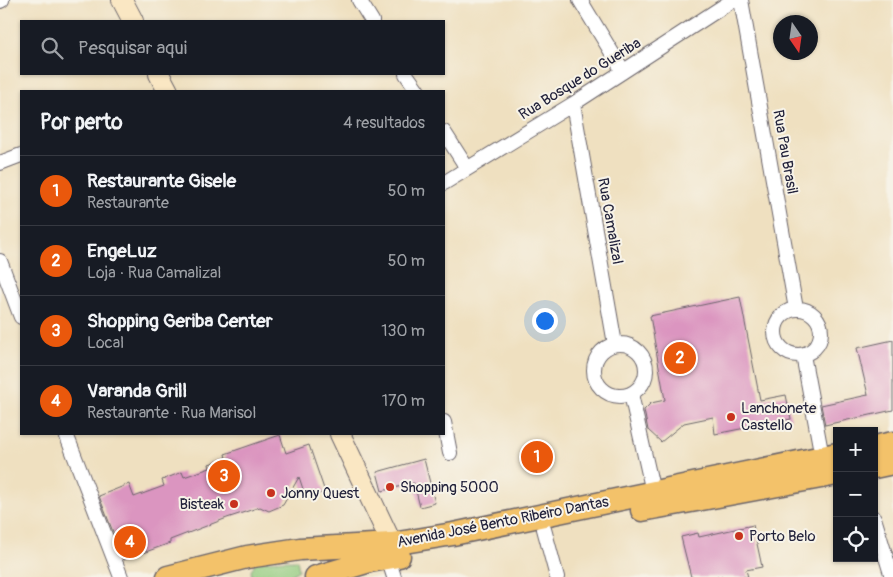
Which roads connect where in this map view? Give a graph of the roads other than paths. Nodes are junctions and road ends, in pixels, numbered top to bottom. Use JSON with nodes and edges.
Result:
{"nodes":[{"id":1,"x":122,"y":0,"type":"edge"},
{"id":2,"x":359,"y":0,"type":"edge"},
{"id":3,"x":580,"y":0,"type":"edge"},
{"id":4,"x":734,"y":0,"type":"edge"},
{"id":5,"x":741,"y":0,"type":"edge"},
{"id":6,"x":132,"y":20,"type":"edge"},
{"id":7,"x":371,"y":20,"type":"edge"},
{"id":8,"x":623,"y":72,"type":"junction"},
{"id":9,"x":160,"y":75,"type":"edge"},
{"id":10,"x":407,"y":75,"type":"edge"},
{"id":11,"x":167,"y":90,"type":"edge"},
{"id":12,"x":417,"y":90,"type":"edge"},
{"id":13,"x":573,"y":104,"type":"junction"},
{"id":14,"x":445,"y":134,"type":"edge"},
{"id":15,"x":20,"y":155,"type":"edge"},
{"id":16,"x":0,"y":163,"type":"edge"},
{"id":17,"x":467,"y":168,"type":"junction"},
{"id":18,"x":445,"y":182,"type":"edge"},
{"id":19,"x":0,"y":261,"type":"edge"},
{"id":20,"x":796,"y":309,"type":"junction"},
{"id":21,"x":20,"y":314,"type":"edge"},
{"id":22,"x":615,"y":344,"type":"junction"},
{"id":23,"x":803,"y":355,"type":"junction"},
{"id":24,"x":631,"y":394,"type":"junction"},
{"id":25,"x":445,"y":427,"type":"edge"},
{"id":26,"x":66,"y":435,"type":"edge"},
{"id":27,"x":340,"y":435,"type":"edge"},
{"id":28,"x":893,"y":443,"type":"edge"},
{"id":29,"x":878,"y":446,"type":"edge"},
{"id":30,"x":450,"y":453,"type":"dead end"},
{"id":31,"x":829,"y":456,"type":"edge"},
{"id":32,"x":893,"y":463,"type":"edge"},
{"id":33,"x":878,"y":466,"type":"edge"},
{"id":34,"x":833,"y":475,"type":"edge"},
{"id":35,"x":653,"y":492,"type":"junction"},
{"id":36,"x":544,"y":529,"type":"junction"},
{"id":37,"x":878,"y":531,"type":"edge"},
{"id":38,"x":300,"y":549,"type":"junction"},
{"id":39,"x":391,"y":559,"type":"edge"},
{"id":40,"x":245,"y":567,"type":"edge"},
{"id":41,"x":121,"y":577,"type":"edge"},
{"id":42,"x":168,"y":577,"type":"edge"},
{"id":43,"x":306,"y":577,"type":"edge"},
{"id":44,"x":316,"y":577,"type":"edge"},
{"id":45,"x":557,"y":577,"type":"edge"},
{"id":46,"x":892,"y":577,"type":"edge"}],
"edges":[{"from":1,"to":6,"type":"street"},
{"from":2,"to":7,"type":"street"},
{"from":3,"to":8,"type":"street"},
{"from":4,"to":8,"type":"street","name":"Rua Bosque do Gueriba"},
{"from":5,"to":20,"type":"street","name":"Rua Pau Brasil"},
{"from":8,"to":13,"type":"street","name":"Rua Bosque do Gueriba"},
{"from":9,"to":11,"type":"street"},
{"from":10,"to":12,"type":"street"},
{"from":13,"to":17,"type":"street","name":"Rua Bosque do Gueriba"},
{"from":13,"to":22,"type":"street","name":"Rua Camalizal"},
{"from":14,"to":17,"type":"street"},
{"from":15,"to":16,"type":"street"},
{"from":17,"to":18,"type":"street","name":"Rua Bosque do Gueriba"},
{"from":19,"to":21,"type":"street"},
{"from":20,"to":23,"type":"street"},
{"from":20,"to":23,"type":"street"},
{"from":22,"to":24,"type":"street"},
{"from":22,"to":24,"type":"street"},
{"from":23,"to":31,"type":"street"},
{"from":24,"to":35,"type":"street"},
{"from":25,"to":30,"type":"street"},
{"from":26,"to":41,"type":"street"},
{"from":27,"to":39,"type":"street"},
{"from":28,"to":29,"type":"main road"},
{"from":31,"to":35,"type":"main road","name":"Avenida José Bento Ribeiro Dantas"},
{"from":32,"to":33,"type":"main road"},
{"from":34,"to":36,"type":"main road","name":"Avenida José Bento Ribeiro Dantas"},
{"from":35,"to":39,"type":"main road","name":"Avenida José Bento Ribeiro Dantas"},
{"from":36,"to":39,"type":"main road","name":"Avenida José Bento Ribeiro Dantas"},
{"from":36,"to":45,"type":"street"},
{"from":37,"to":46,"type":"street"},
{"from":38,"to":39,"type":"main road","name":"Avenida José Bento Ribeiro Dantas"},
{"from":38,"to":40,"type":"main road","name":"Avenida José Bento Ribeiro Dantas"},
{"from":38,"to":43,"type":"main road"},
{"from":39,"to":44,"type":"main road","name":"Avenida José Bento Ribeiro Dantas"},
{"from":40,"to":42,"type":"main road","name":"Avenida José Bento Ribeiro Dantas"}]}
